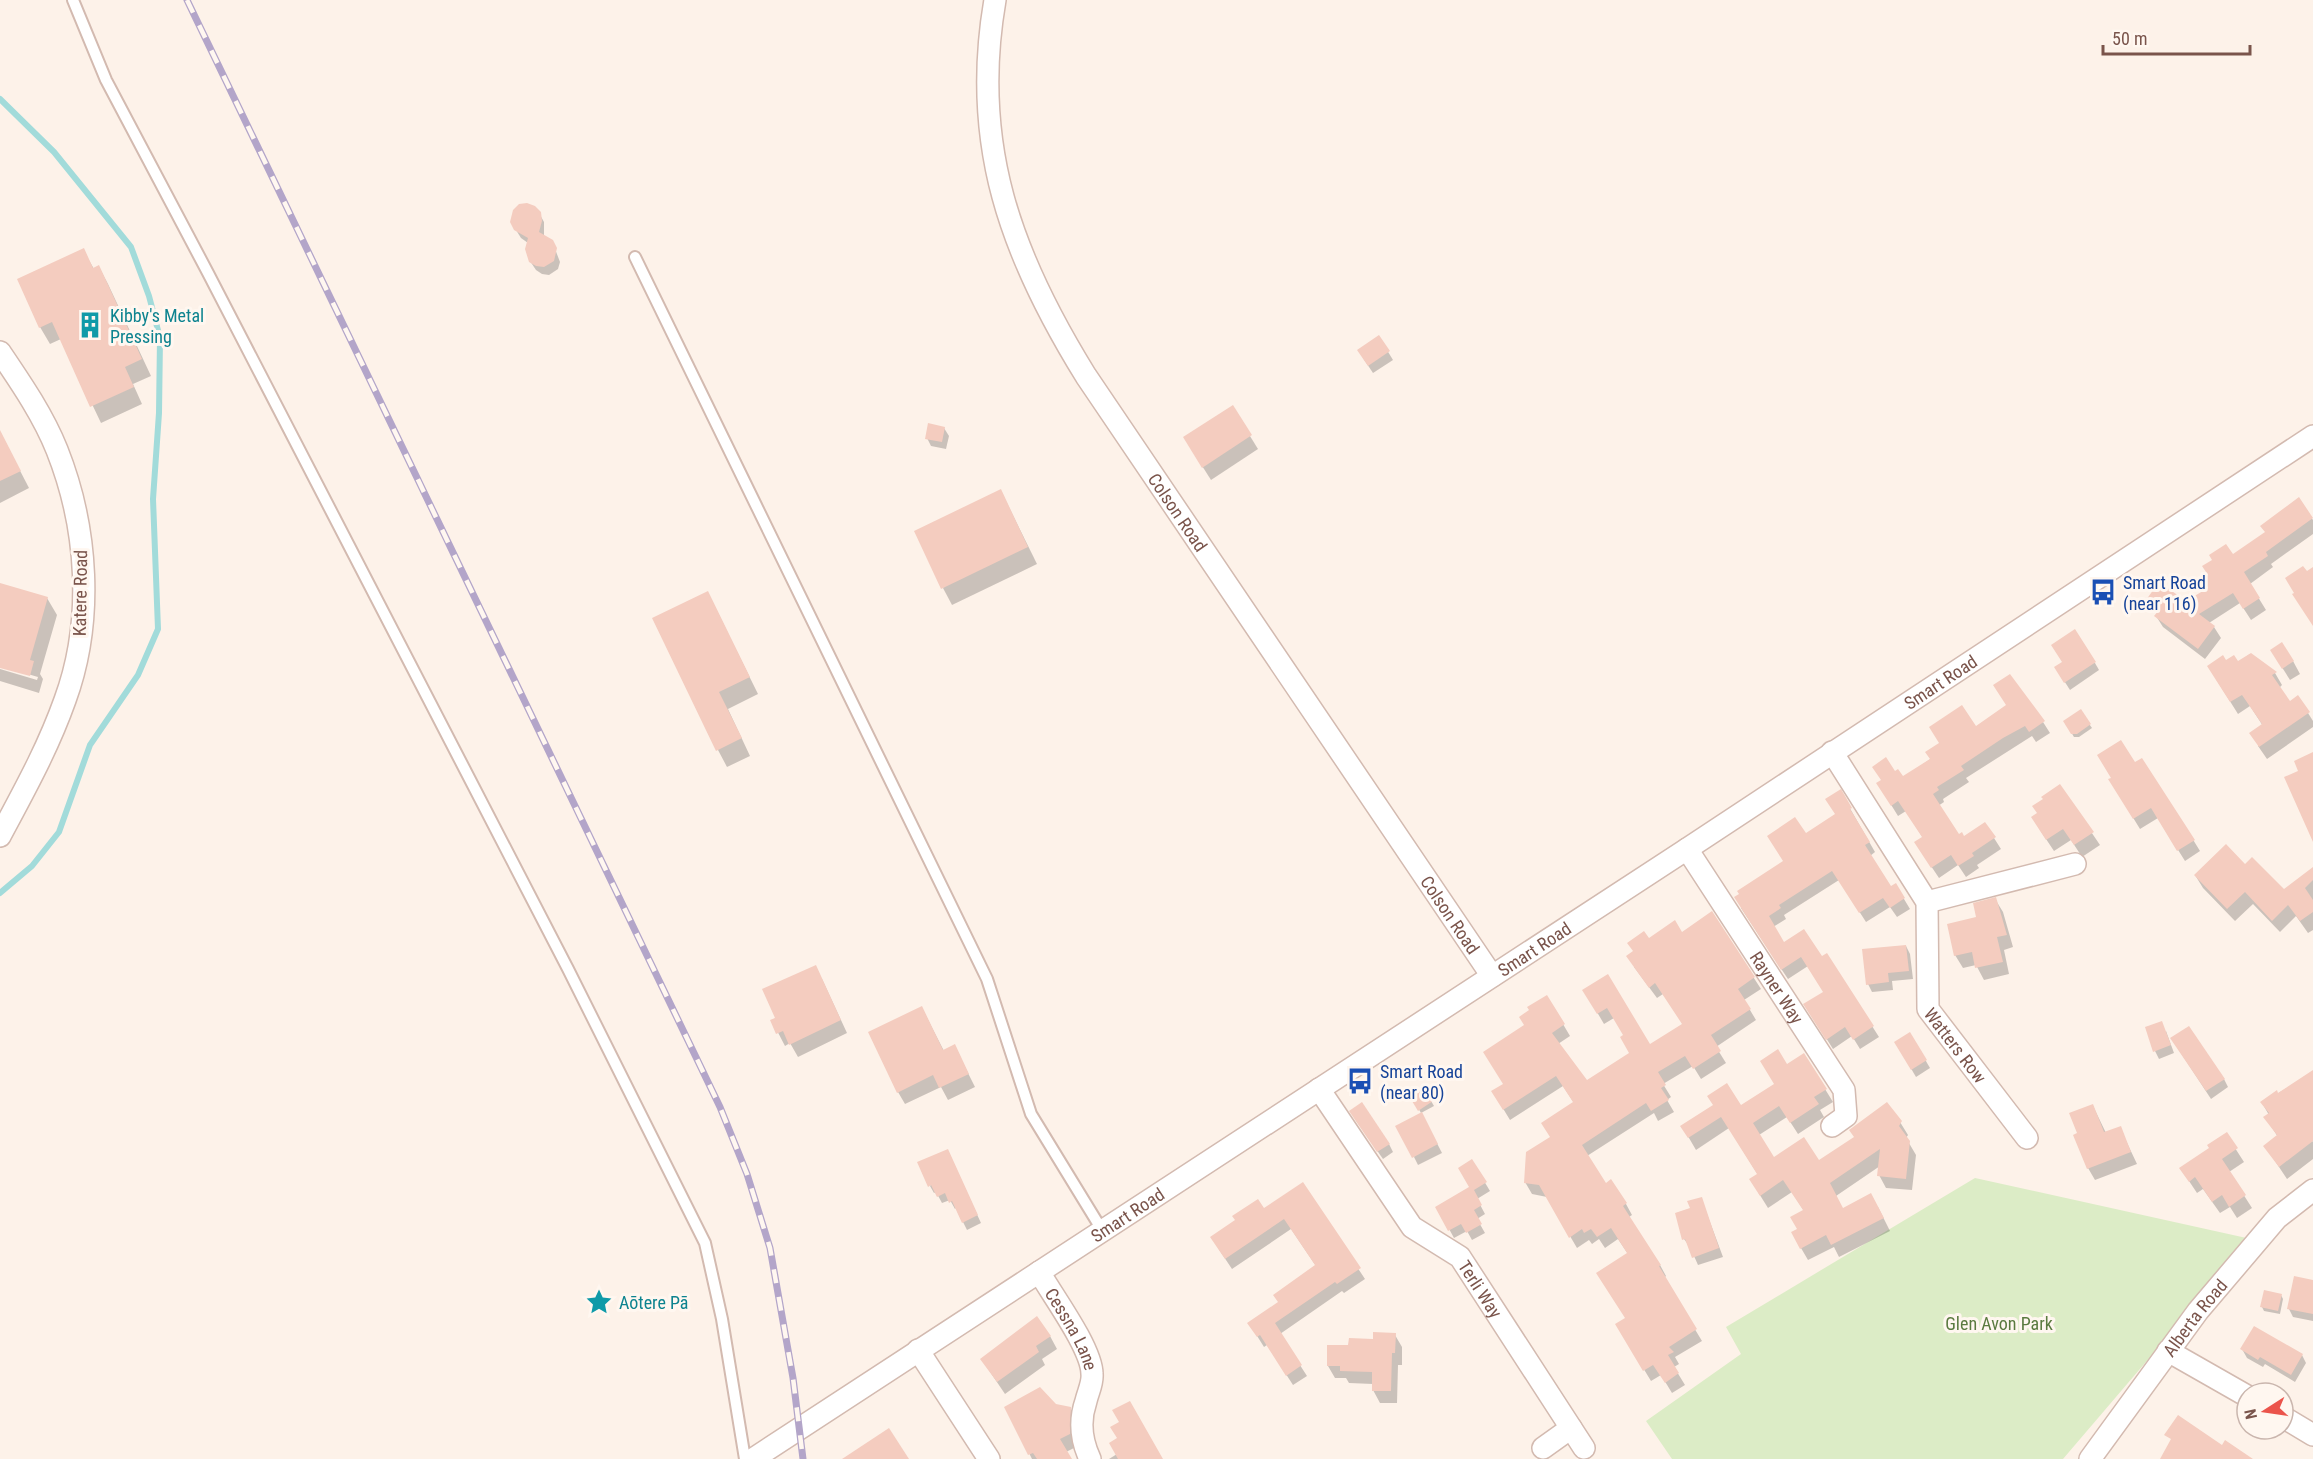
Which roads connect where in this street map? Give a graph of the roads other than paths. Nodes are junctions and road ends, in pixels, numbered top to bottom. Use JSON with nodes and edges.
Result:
{"nodes":[{"id":1,"x":73,"y":0,"type":"edge"},
{"id":2,"x":995,"y":0,"type":"edge"},
{"id":3,"x":635,"y":257,"type":"dead end"},
{"id":4,"x":0,"y":352,"type":"edge"},
{"id":5,"x":2313,"y":437,"type":"edge"},
{"id":6,"x":1832,"y":752,"type":"junction"},
{"id":7,"x":0,"y":836,"type":"edge"},
{"id":8,"x":1687,"y":849,"type":"junction"},
{"id":9,"x":2075,"y":864,"type":"dead end"},
{"id":10,"x":1928,"y":902,"type":"junction"},
{"id":11,"x":1492,"y":976,"type":"junction"},
{"id":12,"x":1319,"y":1089,"type":"junction"},
{"id":13,"x":1832,"y":1126,"type":"dead end"},
{"id":14,"x":2027,"y":1138,"type":"dead end"},
{"id":15,"x":2313,"y":1190,"type":"edge"},
{"id":16,"x":1102,"y":1230,"type":"junction"},
{"id":17,"x":1039,"y":1272,"type":"junction"},
{"id":18,"x":918,"y":1350,"type":"junction"},
{"id":19,"x":2168,"y":1351,"type":"junction"},
{"id":20,"x":2235,"y":1389,"type":"edge"},
{"id":21,"x":2295,"y":1424,"type":"edge"},
{"id":22,"x":1571,"y":1428,"type":"junction"},
{"id":23,"x":2313,"y":1434,"type":"edge"},
{"id":24,"x":1543,"y":1448,"type":"dead end"},
{"id":25,"x":1584,"y":1448,"type":"dead end"},
{"id":26,"x":745,"y":1459,"type":"edge"},
{"id":27,"x":753,"y":1459,"type":"edge"},
{"id":28,"x":989,"y":1459,"type":"edge"},
{"id":29,"x":1090,"y":1459,"type":"edge"},
{"id":30,"x":2090,"y":1459,"type":"edge"}],
"edges":[{"from":1,"to":26,"type":"lane"},
{"from":2,"to":11,"type":"street","name":"Colson Road"},
{"from":3,"to":16,"type":"lane"},
{"from":4,"to":7,"type":"street","name":"Katere Road"},
{"from":5,"to":6,"type":"street","name":"Smart Road"},
{"from":6,"to":8,"type":"street","name":"Smart Road"},
{"from":6,"to":10,"type":"street"},
{"from":8,"to":11,"type":"street","name":"Smart Road"},
{"from":8,"to":13,"type":"street","name":"Rayner Way"},
{"from":9,"to":10,"type":"street"},
{"from":10,"to":14,"type":"street","name":"Watters Row"},
{"from":11,"to":12,"type":"street","name":"Smart Road"},
{"from":12,"to":16,"type":"street","name":"Smart Road"},
{"from":12,"to":22,"type":"street","name":"Terli Way"},
{"from":15,"to":19,"type":"street","name":"Alberta Road"},
{"from":16,"to":17,"type":"street","name":"Smart Road"},
{"from":17,"to":18,"type":"street","name":"Smart Road"},
{"from":17,"to":29,"type":"street","name":"Cessna Lane"},
{"from":18,"to":27,"type":"street","name":"Smart Road"},
{"from":18,"to":28,"type":"street"},
{"from":19,"to":20,"type":"street"},
{"from":19,"to":30,"type":"street","name":"Alberta Road"},
{"from":21,"to":23,"type":"street"},
{"from":22,"to":24,"type":"street"},
{"from":22,"to":25,"type":"street","name":"Terli Way"}]}
